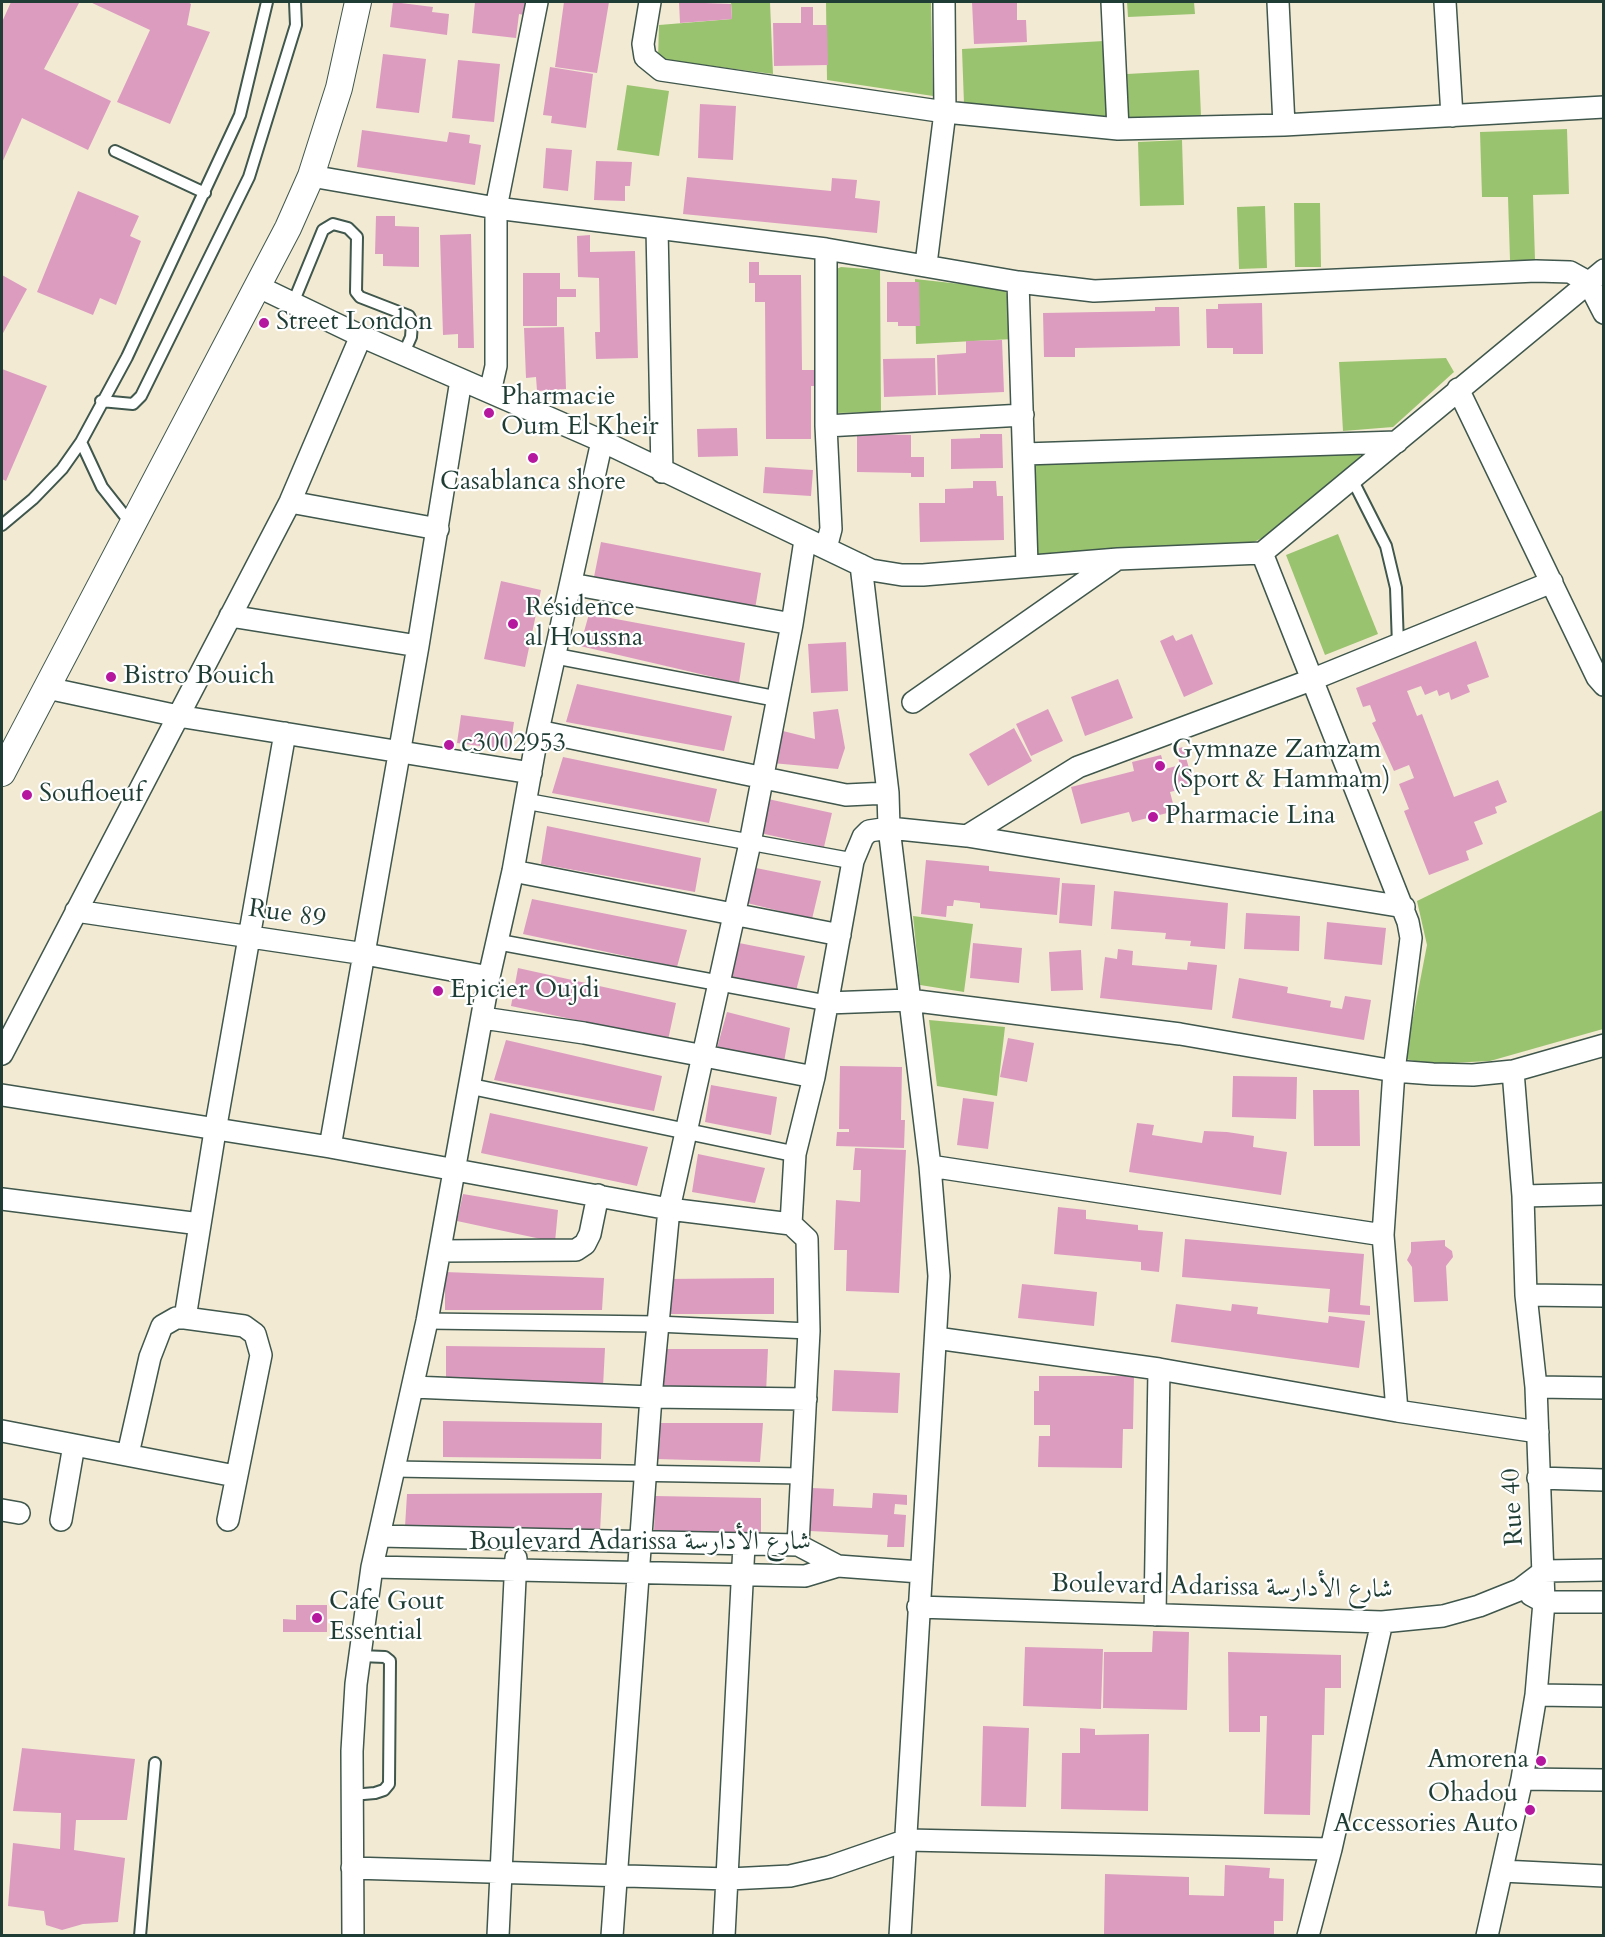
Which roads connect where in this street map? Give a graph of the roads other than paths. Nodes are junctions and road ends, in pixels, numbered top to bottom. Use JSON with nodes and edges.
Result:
{"nodes":[{"id":1,"x":267,"y":2,"type":"edge"},
{"id":2,"x":295,"y":2,"type":"edge"},
{"id":3,"x":358,"y":2,"type":"edge"},
{"id":4,"x":537,"y":2,"type":"edge"},
{"id":5,"x":650,"y":2,"type":"edge"},
{"id":6,"x":944,"y":2,"type":"edge"},
{"id":7,"x":1112,"y":2,"type":"edge"},
{"id":8,"x":1278,"y":2,"type":"edge"},
{"id":9,"x":1445,"y":2,"type":"edge"},
{"id":10,"x":1604,"y":107,"type":"edge"},
{"id":11,"x":945,"y":112,"type":"junction"},
{"id":12,"x":1452,"y":116,"type":"junction"},
{"id":13,"x":1284,"y":125,"type":"junction"},
{"id":14,"x":1118,"y":129,"type":"junction"},
{"id":15,"x":115,"y":151,"type":"dead end"},
{"id":16,"x":311,"y":176,"type":"junction"},
{"id":17,"x":205,"y":193,"type":"junction"},
{"id":18,"x":496,"y":208,"type":"junction"},
{"id":19,"x":657,"y":228,"type":"junction"},
{"id":20,"x":826,"y":249,"type":"junction"},
{"id":21,"x":926,"y":264,"type":"junction"},
{"id":22,"x":1596,"y":276,"type":"edge"},
{"id":23,"x":1018,"y":282,"type":"junction"},
{"id":24,"x":257,"y":286,"type":"junction"},
{"id":25,"x":293,"y":303,"type":"junction"},
{"id":26,"x":1604,"y":313,"type":"edge"},
{"id":27,"x":361,"y":336,"type":"junction"},
{"id":28,"x":403,"y":355,"type":"junction"},
{"id":29,"x":461,"y":380,"type":"junction"},
{"id":30,"x":1458,"y":389,"type":"junction"},
{"id":31,"x":490,"y":392,"type":"junction"},
{"id":32,"x":101,"y":401,"type":"junction"},
{"id":33,"x":1023,"y":415,"type":"junction"},
{"id":34,"x":826,"y":426,"type":"junction"},
{"id":35,"x":602,"y":441,"type":"junction"},
{"id":36,"x":81,"y":442,"type":"junction"},
{"id":37,"x":1397,"y":442,"type":"junction"},
{"id":38,"x":1024,"y":454,"type":"junction"},
{"id":39,"x":662,"y":472,"type":"junction"},
{"id":40,"x":1352,"y":479,"type":"junction"},
{"id":41,"x":290,"y":502,"type":"junction"},
{"id":42,"x":2,"y":525,"type":"edge"},
{"id":43,"x":133,"y":525,"type":"junction"},
{"id":44,"x":438,"y":529,"type":"junction"},
{"id":45,"x":806,"y":540,"type":"junction"},
{"id":46,"x":826,"y":548,"type":"junction"},
{"id":47,"x":1262,"y":553,"type":"junction"},
{"id":48,"x":1118,"y":559,"type":"junction"},
{"id":49,"x":861,"y":565,"type":"junction"},
{"id":50,"x":1027,"y":565,"type":"junction"},
{"id":51,"x":1552,"y":582,"type":"junction"},
{"id":52,"x":571,"y":584,"type":"junction"},
{"id":53,"x":230,"y":616,"type":"junction"},
{"id":54,"x":792,"y":624,"type":"junction"},
{"id":55,"x":1398,"y":645,"type":"junction"},
{"id":56,"x":418,"y":646,"type":"junction"},
{"id":57,"x":555,"y":656,"type":"junction"},
{"id":58,"x":1311,"y":680,"type":"junction"},
{"id":59,"x":1604,"y":685,"type":"edge"},
{"id":60,"x":47,"y":688,"type":"junction"},
{"id":61,"x":778,"y":699,"type":"junction"},
{"id":62,"x":913,"y":702,"type":"dead end"},
{"id":63,"x":178,"y":716,"type":"junction"},
{"id":64,"x":538,"y":731,"type":"junction"},
{"id":65,"x":285,"y":733,"type":"junction"},
{"id":66,"x":400,"y":752,"type":"junction"},
{"id":67,"x":2,"y":773,"type":"edge"},
{"id":68,"x":531,"y":774,"type":"junction"},
{"id":69,"x":761,"y":779,"type":"junction"},
{"id":70,"x":888,"y":793,"type":"junction"},
{"id":71,"x":525,"y":801,"type":"junction"},
{"id":72,"x":889,"y":828,"type":"junction"},
{"id":73,"x":967,"y":836,"type":"junction"},
{"id":74,"x":750,"y":843,"type":"junction"},
{"id":75,"x":853,"y":861,"type":"junction"},
{"id":76,"x":513,"y":871,"type":"junction"},
{"id":77,"x":1404,"y":907,"type":"junction"},
{"id":78,"x":76,"y":912,"type":"junction"},
{"id":79,"x":734,"y":914,"type":"junction"},
{"id":80,"x":840,"y":935,"type":"junction"},
{"id":81,"x":249,"y":937,"type":"junction"},
{"id":82,"x":498,"y":942,"type":"junction"},
{"id":83,"x":365,"y":954,"type":"junction"},
{"id":84,"x":489,"y":977,"type":"junction"},
{"id":85,"x":718,"y":985,"type":"junction"},
{"id":86,"x":909,"y":1000,"type":"junction"},
{"id":87,"x":827,"y":1003,"type":"junction"},
{"id":88,"x":483,"y":1018,"type":"junction"},
{"id":89,"x":1604,"y":1045,"type":"edge"},
{"id":90,"x":2,"y":1054,"type":"edge"},
{"id":91,"x":704,"y":1058,"type":"junction"},
{"id":92,"x":1394,"y":1071,"type":"junction"},
{"id":93,"x":1513,"y":1071,"type":"junction"},
{"id":94,"x":814,"y":1077,"type":"junction"},
{"id":95,"x":469,"y":1086,"type":"junction"},
{"id":96,"x":2,"y":1095,"type":"edge"},
{"id":97,"x":215,"y":1131,"type":"junction"},
{"id":98,"x":687,"y":1131,"type":"junction"},
{"id":99,"x":330,"y":1147,"type":"junction"},
{"id":100,"x":795,"y":1154,"type":"junction"},
{"id":101,"x":930,"y":1166,"type":"junction"},
{"id":102,"x":452,"y":1172,"type":"junction"},
{"id":103,"x":1604,"y":1194,"type":"edge"},
{"id":104,"x":598,"y":1195,"type":"junction"},
{"id":105,"x":1523,"y":1196,"type":"junction"},
{"id":106,"x":2,"y":1199,"type":"edge"},
{"id":107,"x":669,"y":1209,"type":"junction"},
{"id":108,"x":200,"y":1224,"type":"junction"},
{"id":109,"x":791,"y":1224,"type":"junction"},
{"id":110,"x":1383,"y":1235,"type":"junction"},
{"id":111,"x":441,"y":1251,"type":"junction"},
{"id":112,"x":1526,"y":1296,"type":"junction"},
{"id":113,"x":1604,"y":1296,"type":"edge"},
{"id":114,"x":185,"y":1318,"type":"junction"},
{"id":115,"x":428,"y":1321,"type":"junction"},
{"id":116,"x":657,"y":1324,"type":"junction"},
{"id":117,"x":809,"y":1331,"type":"junction"},
{"id":118,"x":936,"y":1338,"type":"junction"},
{"id":119,"x":1159,"y":1369,"type":"junction"},
{"id":120,"x":413,"y":1387,"type":"junction"},
{"id":121,"x":1536,"y":1387,"type":"junction"},
{"id":122,"x":1604,"y":1388,"type":"edge"},
{"id":123,"x":651,"y":1397,"type":"junction"},
{"id":124,"x":806,"y":1399,"type":"junction"},
{"id":125,"x":1397,"y":1411,"type":"junction"},
{"id":126,"x":2,"y":1431,"type":"edge"},
{"id":127,"x":1538,"y":1432,"type":"junction"},
{"id":128,"x":74,"y":1445,"type":"junction"},
{"id":129,"x":128,"y":1454,"type":"junction"},
{"id":130,"x":394,"y":1469,"type":"junction"},
{"id":131,"x":646,"y":1474,"type":"junction"},
{"id":132,"x":235,"y":1476,"type":"junction"},
{"id":133,"x":802,"y":1476,"type":"junction"},
{"id":134,"x":1538,"y":1478,"type":"junction"},
{"id":135,"x":1604,"y":1480,"type":"edge"},
{"id":136,"x":61,"y":1520,"type":"dead end"},
{"id":137,"x":228,"y":1520,"type":"dead end"},
{"id":138,"x":379,"y":1536,"type":"junction"},
{"id":139,"x":516,"y":1541,"type":"junction"},
{"id":140,"x":640,"y":1544,"type":"junction"},
{"id":141,"x":744,"y":1545,"type":"junction"},
{"id":142,"x":798,"y":1545,"type":"junction"},
{"id":143,"x":838,"y":1566,"type":"junction"},
{"id":144,"x":372,"y":1567,"type":"junction"},
{"id":145,"x":515,"y":1570,"type":"junction"},
{"id":146,"x":1604,"y":1570,"type":"edge"},
{"id":147,"x":640,"y":1572,"type":"junction"},
{"id":148,"x":920,"y":1572,"type":"junction"},
{"id":149,"x":1544,"y":1572,"type":"junction"},
{"id":150,"x":743,"y":1576,"type":"junction"},
{"id":151,"x":1519,"y":1590,"type":"junction"},
{"id":152,"x":1544,"y":1602,"type":"junction"},
{"id":153,"x":1604,"y":1602,"type":"edge"},
{"id":154,"x":918,"y":1607,"type":"junction"},
{"id":155,"x":1155,"y":1615,"type":"junction"},
{"id":156,"x":1382,"y":1622,"type":"junction"},
{"id":157,"x":360,"y":1656,"type":"junction"},
{"id":158,"x":1536,"y":1695,"type":"junction"},
{"id":159,"x":1604,"y":1696,"type":"edge"},
{"id":160,"x":155,"y":1763,"type":"dead end"},
{"id":161,"x":1522,"y":1779,"type":"junction"},
{"id":162,"x":1604,"y":1780,"type":"edge"},
{"id":163,"x":352,"y":1795,"type":"junction"},
{"id":164,"x":907,"y":1840,"type":"junction"},
{"id":165,"x":1331,"y":1849,"type":"junction"},
{"id":166,"x":352,"y":1868,"type":"junction"},
{"id":167,"x":1502,"y":1870,"type":"junction"},
{"id":168,"x":501,"y":1873,"type":"junction"},
{"id":169,"x":616,"y":1876,"type":"junction"},
{"id":170,"x":1604,"y":1876,"type":"edge"},
{"id":171,"x":729,"y":1879,"type":"junction"},
{"id":172,"x":140,"y":1935,"type":"edge"},
{"id":173,"x":353,"y":1935,"type":"edge"},
{"id":174,"x":498,"y":1935,"type":"edge"},
{"id":175,"x":612,"y":1935,"type":"edge"},
{"id":176,"x":724,"y":1935,"type":"edge"},
{"id":177,"x":900,"y":1935,"type":"edge"},
{"id":178,"x":1308,"y":1935,"type":"edge"},
{"id":179,"x":1487,"y":1935,"type":"edge"}],
"edges":[{"from":1,"to":17,"type":"lane"},
{"from":2,"to":32,"type":"lane"},
{"from":3,"to":16,"type":"street"},
{"from":4,"to":18,"type":"street"},
{"from":5,"to":11,"type":"street"},
{"from":6,"to":11,"type":"street"},
{"from":7,"to":14,"type":"street"},
{"from":8,"to":13,"type":"street"},
{"from":9,"to":12,"type":"street"},
{"from":10,"to":12,"type":"street"},
{"from":11,"to":14,"type":"street"},
{"from":11,"to":21,"type":"street"},
{"from":12,"to":13,"type":"street"},
{"from":13,"to":14,"type":"street"},
{"from":15,"to":17,"type":"lane"},
{"from":16,"to":18,"type":"street"},
{"from":16,"to":24,"type":"street"},
{"from":17,"to":32,"type":"lane"},
{"from":18,"to":19,"type":"street"},
{"from":18,"to":31,"type":"street"},
{"from":19,"to":20,"type":"street"},
{"from":19,"to":39,"type":"street"},
{"from":20,"to":21,"type":"street"},
{"from":20,"to":34,"type":"street"},
{"from":21,"to":23,"type":"street"},
{"from":22,"to":23,"type":"street"},
{"from":22,"to":26,"type":"street"},
{"from":22,"to":30,"type":"street"},
{"from":23,"to":33,"type":"street"},
{"from":24,"to":25,"type":"street"},
{"from":24,"to":43,"type":"street"},
{"from":25,"to":27,"type":"street"},
{"from":25,"to":28,"type":"lane"},
{"from":27,"to":28,"type":"street"},
{"from":27,"to":41,"type":"street"},
{"from":28,"to":29,"type":"street"},
{"from":29,"to":31,"type":"street"},
{"from":29,"to":44,"type":"street"},
{"from":30,"to":37,"type":"street"},
{"from":30,"to":51,"type":"street"},
{"from":31,"to":35,"type":"street"},
{"from":32,"to":36,"type":"lane"},
{"from":33,"to":34,"type":"street"},
{"from":33,"to":38,"type":"street"},
{"from":34,"to":46,"type":"street"},
{"from":35,"to":39,"type":"street"},
{"from":35,"to":52,"type":"street"},
{"from":36,"to":42,"type":"lane"},
{"from":36,"to":43,"type":"lane"},
{"from":37,"to":38,"type":"street"},
{"from":37,"to":40,"type":"street"},
{"from":38,"to":50,"type":"street"},
{"from":39,"to":45,"type":"street"},
{"from":40,"to":47,"type":"street"},
{"from":40,"to":55,"type":"lane"},
{"from":41,"to":44,"type":"street"},
{"from":41,"to":53,"type":"street"},
{"from":43,"to":60,"type":"street"},
{"from":44,"to":56,"type":"street"},
{"from":45,"to":46,"type":"street"},
{"from":45,"to":54,"type":"street"},
{"from":46,"to":49,"type":"street"},
{"from":47,"to":48,"type":"street"},
{"from":47,"to":58,"type":"street"},
{"from":48,"to":50,"type":"street"},
{"from":48,"to":62,"type":"street"},
{"from":49,"to":50,"type":"street"},
{"from":49,"to":70,"type":"street"},
{"from":51,"to":55,"type":"street"},
{"from":51,"to":59,"type":"street"},
{"from":52,"to":54,"type":"street"},
{"from":52,"to":57,"type":"street"},
{"from":53,"to":56,"type":"street"},
{"from":53,"to":63,"type":"street"},
{"from":54,"to":61,"type":"street"},
{"from":55,"to":58,"type":"street"},
{"from":56,"to":66,"type":"street"},
{"from":57,"to":61,"type":"street"},
{"from":57,"to":64,"type":"street"},
{"from":58,"to":73,"type":"street"},
{"from":58,"to":77,"type":"street"},
{"from":60,"to":63,"type":"street"},
{"from":60,"to":67,"type":"street"},
{"from":61,"to":69,"type":"street"},
{"from":63,"to":65,"type":"street"},
{"from":63,"to":78,"type":"street"},
{"from":64,"to":68,"type":"street"},
{"from":64,"to":69,"type":"street"},
{"from":65,"to":66,"type":"street"},
{"from":65,"to":81,"type":"street"},
{"from":66,"to":68,"type":"street"},
{"from":66,"to":83,"type":"street"},
{"from":68,"to":71,"type":"street"},
{"from":69,"to":70,"type":"street"},
{"from":69,"to":74,"type":"street"},
{"from":70,"to":72,"type":"street"},
{"from":71,"to":74,"type":"street"},
{"from":71,"to":76,"type":"street"},
{"from":72,"to":73,"type":"street"},
{"from":72,"to":75,"type":"street"},
{"from":72,"to":86,"type":"street"},
{"from":73,"to":77,"type":"street"},
{"from":74,"to":75,"type":"street"},
{"from":74,"to":79,"type":"street"},
{"from":75,"to":80,"type":"street"},
{"from":76,"to":79,"type":"street"},
{"from":76,"to":82,"type":"street"},
{"from":77,"to":92,"type":"street"},
{"from":78,"to":81,"type":"street","name":"Rue 89"},
{"from":78,"to":90,"type":"street"},
{"from":79,"to":80,"type":"street"},
{"from":79,"to":85,"type":"street"},
{"from":80,"to":87,"type":"street"},
{"from":81,"to":83,"type":"street","name":"Rue 89"},
{"from":81,"to":97,"type":"street"},
{"from":82,"to":84,"type":"street"},
{"from":82,"to":85,"type":"street"},
{"from":83,"to":84,"type":"street","name":"Rue 89"},
{"from":83,"to":99,"type":"street"},
{"from":84,"to":88,"type":"street"},
{"from":85,"to":87,"type":"street"},
{"from":85,"to":91,"type":"street"},
{"from":86,"to":87,"type":"street"},
{"from":86,"to":92,"type":"street"},
{"from":86,"to":101,"type":"street"},
{"from":87,"to":94,"type":"street"},
{"from":88,"to":91,"type":"street"},
{"from":88,"to":95,"type":"street"},
{"from":89,"to":93,"type":"street"},
{"from":91,"to":94,"type":"street"},
{"from":91,"to":98,"type":"street"},
{"from":92,"to":93,"type":"street"},
{"from":92,"to":110,"type":"street"},
{"from":93,"to":105,"type":"street","name":"Rue 40"},
{"from":94,"to":100,"type":"street"},
{"from":95,"to":98,"type":"street"},
{"from":95,"to":102,"type":"street"},
{"from":96,"to":97,"type":"street"},
{"from":97,"to":99,"type":"street"},
{"from":97,"to":108,"type":"street"},
{"from":98,"to":100,"type":"street"},
{"from":98,"to":107,"type":"street"},
{"from":99,"to":102,"type":"street"},
{"from":100,"to":109,"type":"street"},
{"from":101,"to":110,"type":"street"},
{"from":101,"to":118,"type":"street"},
{"from":102,"to":104,"type":"street"},
{"from":102,"to":111,"type":"street"},
{"from":103,"to":105,"type":"street"},
{"from":104,"to":107,"type":"street"},
{"from":104,"to":111,"type":"street"},
{"from":105,"to":112,"type":"street","name":"Rue 40"},
{"from":106,"to":108,"type":"street"},
{"from":107,"to":109,"type":"street"},
{"from":107,"to":116,"type":"street"},
{"from":108,"to":114,"type":"street"},
{"from":109,"to":117,"type":"street"},
{"from":110,"to":125,"type":"street"},
{"from":111,"to":115,"type":"street"},
{"from":112,"to":113,"type":"street"},
{"from":112,"to":121,"type":"street","name":"Rue 40"},
{"from":114,"to":129,"type":"street"},
{"from":114,"to":132,"type":"street"},
{"from":115,"to":116,"type":"street"},
{"from":115,"to":120,"type":"street"},
{"from":116,"to":117,"type":"street"},
{"from":116,"to":123,"type":"street"},
{"from":117,"to":124,"type":"street"},
{"from":118,"to":119,"type":"street"},
{"from":118,"to":148,"type":"street"},
{"from":119,"to":125,"type":"street"},
{"from":119,"to":155,"type":"street"},
{"from":120,"to":123,"type":"street"},
{"from":120,"to":130,"type":"street"},
{"from":121,"to":122,"type":"street"},
{"from":121,"to":127,"type":"street","name":"Rue 40"},
{"from":123,"to":124,"type":"street"},
{"from":123,"to":131,"type":"street"},
{"from":124,"to":133,"type":"street"},
{"from":125,"to":127,"type":"street"},
{"from":126,"to":128,"type":"street"},
{"from":127,"to":134,"type":"street","name":"Rue 40"},
{"from":128,"to":129,"type":"street"},
{"from":128,"to":136,"type":"street"},
{"from":129,"to":132,"type":"street"},
{"from":130,"to":131,"type":"street"},
{"from":130,"to":138,"type":"street"},
{"from":131,"to":133,"type":"street"},
{"from":131,"to":140,"type":"street"},
{"from":132,"to":137,"type":"street"},
{"from":133,"to":142,"type":"street"},
{"from":134,"to":135,"type":"street"},
{"from":134,"to":149,"type":"street","name":"Rue 40"},
{"from":138,"to":139,"type":"street","name":"Boulevard Adarissa شارع الأدارسة"},
{"from":138,"to":144,"type":"street"},
{"from":139,"to":140,"type":"street","name":"Boulevard Adarissa شارع الأدارسة"},
{"from":139,"to":145,"type":"street"},
{"from":140,"to":141,"type":"street","name":"Boulevard Adarissa شارع الأدارسة"},
{"from":140,"to":147,"type":"street"},
{"from":141,"to":142,"type":"street","name":"Boulevard Adarissa شارع الأدارسة"},
{"from":141,"to":150,"type":"street"},
{"from":142,"to":143,"type":"street","name":"Boulevard Adarissa شارع الأدارسة"},
{"from":143,"to":148,"type":"street"},
{"from":143,"to":150,"type":"street","name":"Boulevard Adarissa شارع الأدارسة"},
{"from":144,"to":145,"type":"street","name":"Boulevard Adarissa شارع الأدارسة"},
{"from":144,"to":157,"type":"street"},
{"from":145,"to":147,"type":"street","name":"Boulevard Adarissa شارع الأدارسة"},
{"from":145,"to":168,"type":"street"},
{"from":146,"to":149,"type":"street"},
{"from":147,"to":150,"type":"street","name":"Boulevard Adarissa شارع الأدارسة"},
{"from":147,"to":169,"type":"street"},
{"from":148,"to":154,"type":"street"},
{"from":149,"to":151,"type":"street","name":"Boulevard Adarissa شارع الأدارسة"},
{"from":149,"to":152,"type":"street","name":"Rue 40"},
{"from":150,"to":171,"type":"street"},
{"from":151,"to":152,"type":"street"},
{"from":151,"to":156,"type":"street","name":"Boulevard Adarissa شارع الأدارسة"},
{"from":152,"to":153,"type":"street"},
{"from":152,"to":158,"type":"street","name":"Rue 40"},
{"from":154,"to":155,"type":"street","name":"Boulevard Adarissa شارع الأدارسة"},
{"from":154,"to":164,"type":"street"},
{"from":155,"to":156,"type":"street","name":"Boulevard Adarissa شارع الأدارسة"},
{"from":156,"to":165,"type":"street"},
{"from":157,"to":163,"type":"street"},
{"from":157,"to":163,"type":"lane"},
{"from":158,"to":159,"type":"street"},
{"from":158,"to":161,"type":"street","name":"Rue 40"},
{"from":160,"to":172,"type":"lane"},
{"from":161,"to":162,"type":"street"},
{"from":161,"to":167,"type":"street","name":"Rue 40"},
{"from":163,"to":166,"type":"street"},
{"from":164,"to":165,"type":"street"},
{"from":164,"to":171,"type":"street"},
{"from":164,"to":177,"type":"street"},
{"from":165,"to":178,"type":"street"},
{"from":166,"to":168,"type":"street"},
{"from":166,"to":173,"type":"street"},
{"from":167,"to":170,"type":"street"},
{"from":167,"to":179,"type":"street","name":"Rue 40"},
{"from":168,"to":169,"type":"street"},
{"from":168,"to":174,"type":"street"},
{"from":169,"to":171,"type":"street"},
{"from":169,"to":175,"type":"street"},
{"from":171,"to":176,"type":"street"}]}
